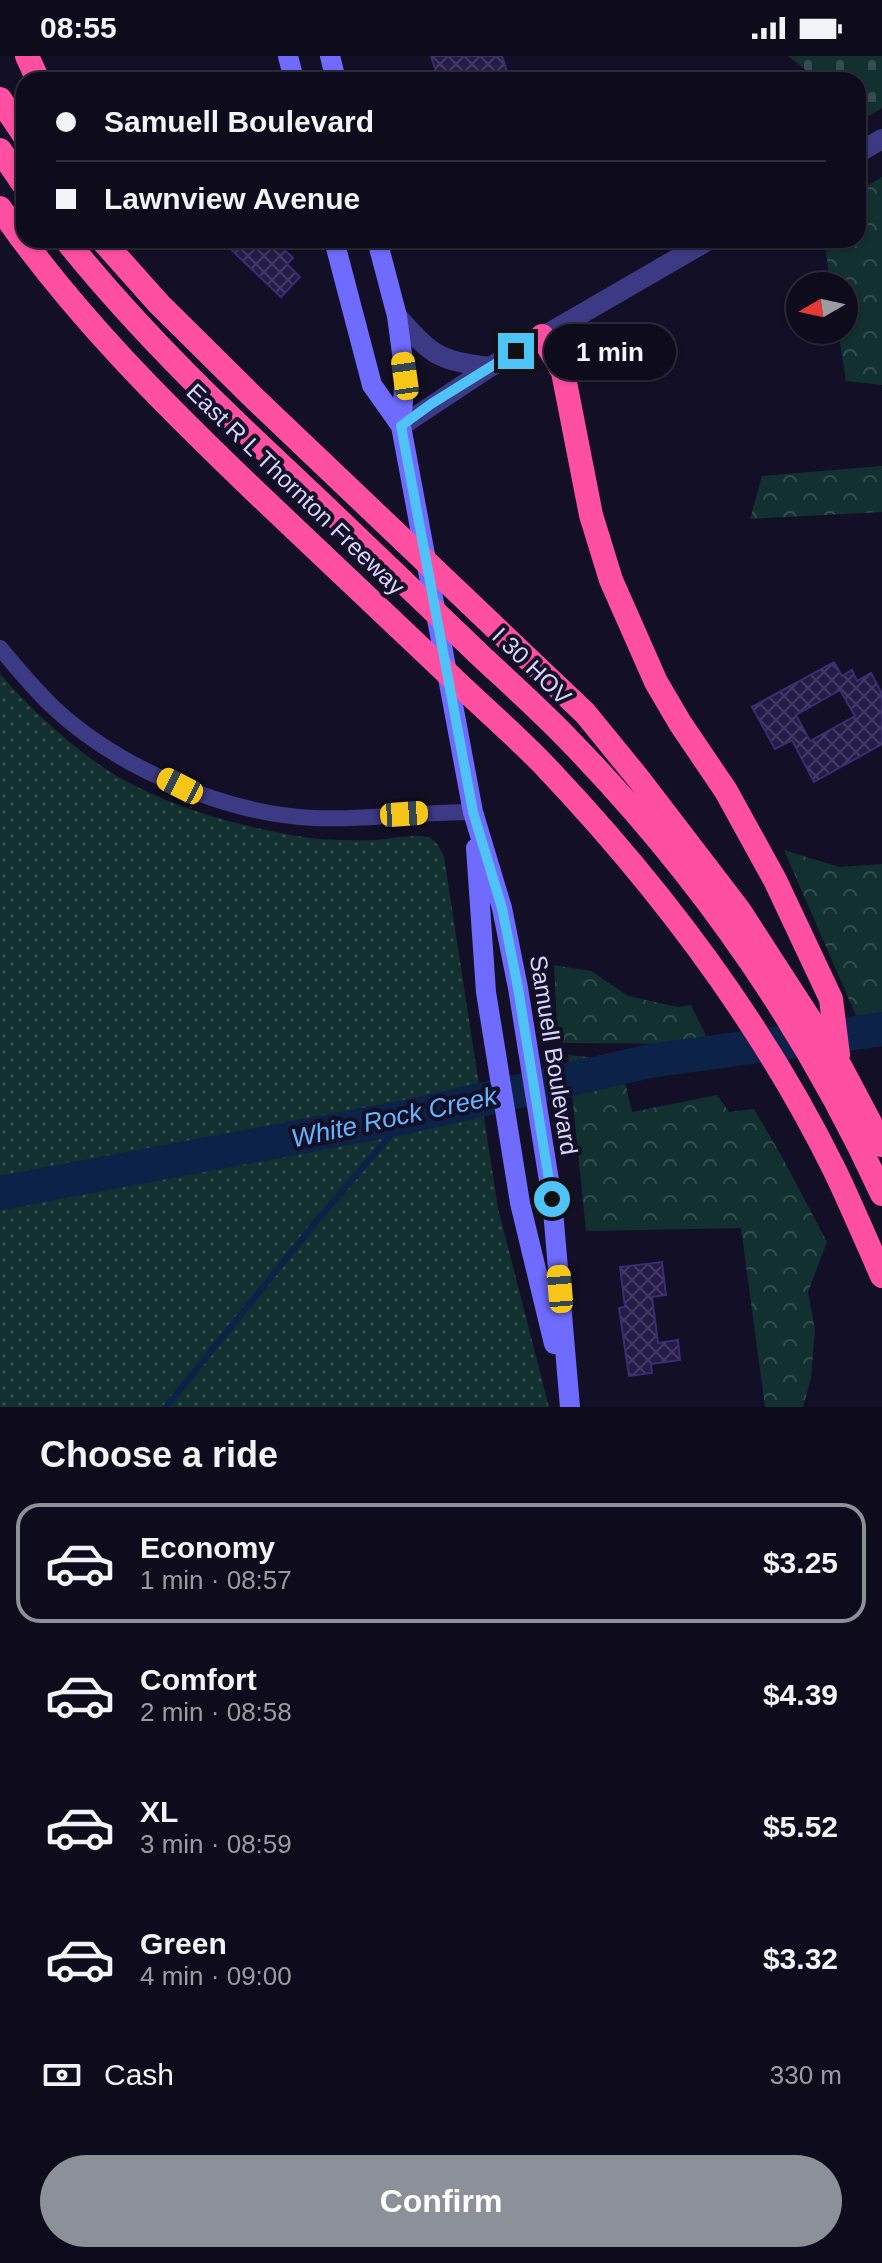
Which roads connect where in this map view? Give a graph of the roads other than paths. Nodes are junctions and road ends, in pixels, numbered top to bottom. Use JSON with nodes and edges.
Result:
{"nodes":[{"id":1,"x":0,"y":99,"type":"edge"},
{"id":2,"x":16,"y":123,"type":"edge"},
{"id":3,"x":0,"y":150,"type":"edge"},
{"id":4,"x":16,"y":173,"type":"edge"},
{"id":5,"x":0,"y":208,"type":"edge"},
{"id":6,"x":16,"y":231,"type":"edge"},
{"id":7,"x":28,"y":248,"type":"edge"},
{"id":8,"x":73,"y":248,"type":"edge"},
{"id":9,"x":110,"y":248,"type":"edge"},
{"id":10,"x":336,"y":248,"type":"edge"},
{"id":11,"x":379,"y":248,"type":"edge"},
{"id":12,"x":695,"y":248,"type":"edge"},
{"id":13,"x":397,"y":316,"type":"junction"},
{"id":14,"x":542,"y":336,"type":"junction"},
{"id":15,"x":490,"y":367,"type":"junction"},
{"id":16,"x":401,"y":426,"type":"junction"},
{"id":17,"x":0,"y":648,"type":"edge"},
{"id":18,"x":473,"y":812,"type":"junction"},
{"id":19,"x":840,"y":1066,"type":"junction"},
{"id":20,"x":882,"y":1145,"type":"edge"},
{"id":21,"x":882,"y":1194,"type":"edge"},
{"id":22,"x":882,"y":1276,"type":"edge"},
{"id":23,"x":570,"y":1407,"type":"edge"}],
"edges":[{"from":1,"to":2,"type":"highway"},
{"from":3,"to":4,"type":"highway"},
{"from":5,"to":6,"type":"highway","name":"East R L Thornton Freeway"},
{"from":7,"to":22,"type":"highway","name":"East R L Thornton Freeway"},
{"from":8,"to":21,"type":"highway","name":"I 30 HOV"},
{"from":9,"to":19,"type":"highway","name":"East R L Thornton Freeway"},
{"from":10,"to":16,"type":"main road","name":"Samuell Boulevard"},
{"from":11,"to":13,"type":"main road","name":"Samuell Boulevard"},
{"from":12,"to":14,"type":"street"},
{"from":13,"to":15,"type":"street"},
{"from":13,"to":16,"type":"main road","name":"Samuell Boulevard"},
{"from":14,"to":15,"type":"street"},
{"from":14,"to":19,"type":"highway"},
{"from":15,"to":16,"type":"street"},
{"from":16,"to":18,"type":"main road","name":"Samuell Boulevard"},
{"from":17,"to":18,"type":"street"},
{"from":18,"to":23,"type":"main road","name":"Samuell Boulevard"},
{"from":18,"to":23,"type":"main road","name":"Samuell Boulevard"},
{"from":19,"to":20,"type":"highway","name":"East R L Thornton Freeway"}]}
